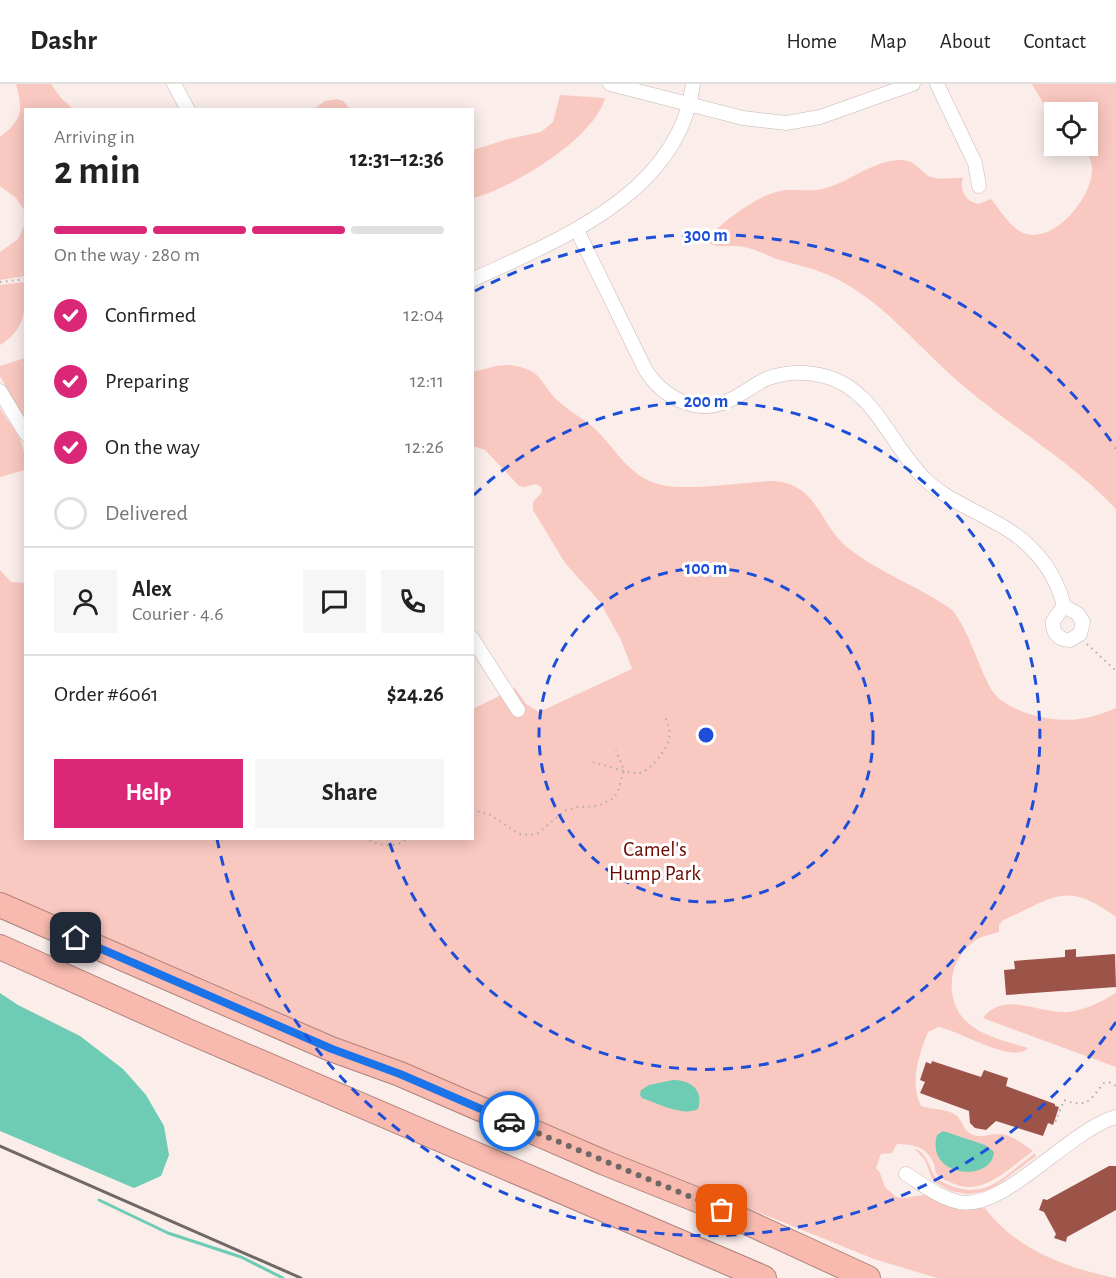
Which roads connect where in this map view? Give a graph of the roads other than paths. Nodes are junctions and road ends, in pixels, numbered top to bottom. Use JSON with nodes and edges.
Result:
{"nodes":[{"id":1,"x":174,"y":84,"type":"edge"},
{"id":2,"x":610,"y":84,"type":"edge"},
{"id":3,"x":693,"y":84,"type":"edge"},
{"id":4,"x":913,"y":84,"type":"edge"},
{"id":5,"x":937,"y":84,"type":"edge"},
{"id":6,"x":690,"y":104,"type":"junction"},
{"id":7,"x":187,"y":108,"type":"edge"},
{"id":8,"x":979,"y":186,"type":"dead end"},
{"id":9,"x":577,"y":230,"type":"junction"},
{"id":10,"x":474,"y":279,"type":"edge"},
{"id":11,"x":0,"y":391,"type":"edge"},
{"id":12,"x":24,"y":431,"type":"edge"},
{"id":13,"x":1064,"y":606,"type":"junction"},
{"id":14,"x":474,"y":641,"type":"edge"},
{"id":15,"x":518,"y":710,"type":"dead end"},
{"id":16,"x":0,"y":905,"type":"edge"},
{"id":17,"x":0,"y":947,"type":"edge"},
{"id":18,"x":1116,"y":1117,"type":"edge"},
{"id":19,"x":906,"y":1174,"type":"dead end"},
{"id":20,"x":764,"y":1278,"type":"edge"},
{"id":21,"x":868,"y":1278,"type":"edge"}],
"edges":[{"from":1,"to":7,"type":"street"},
{"from":2,"to":6,"type":"street"},
{"from":3,"to":6,"type":"street"},
{"from":4,"to":6,"type":"street"},
{"from":5,"to":8,"type":"street"},
{"from":6,"to":9,"type":"street"},
{"from":9,"to":10,"type":"street"},
{"from":9,"to":13,"type":"street"},
{"from":11,"to":12,"type":"street"},
{"from":13,"to":13,"type":"street"},
{"from":14,"to":15,"type":"street"},
{"from":16,"to":21,"type":"highway"},
{"from":17,"to":20,"type":"highway"},
{"from":18,"to":19,"type":"street"}]}
